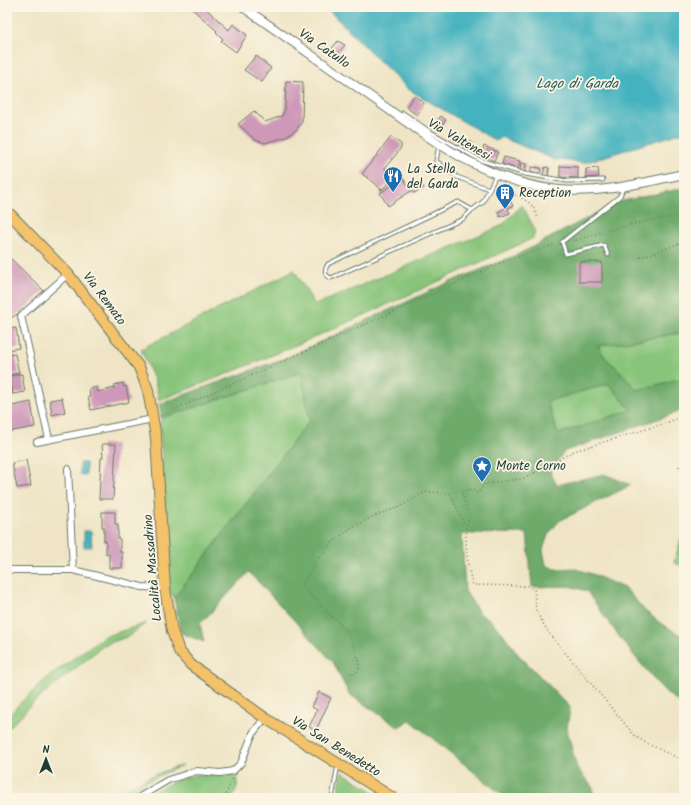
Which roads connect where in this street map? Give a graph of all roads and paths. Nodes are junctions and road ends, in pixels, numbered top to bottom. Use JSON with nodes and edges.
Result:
{"nodes":[{"id":1,"x":243,"y":7,"type":"edge"},
{"id":2,"x":391,"y":111,"type":"joint"},
{"id":3,"x":403,"y":113,"type":"dead end"},
{"id":4,"x":427,"y":133,"type":"junction"},
{"id":5,"x":439,"y":144,"type":"junction"},
{"id":6,"x":684,"y":174,"type":"edge"},
{"id":7,"x":496,"y":175,"type":"junction"},
{"id":8,"x":603,"y":180,"type":"dead end"},
{"id":9,"x":623,"y":188,"type":"junction"},
{"id":10,"x":489,"y":189,"type":"junction"},
{"id":11,"x":472,"y":210,"type":"junction"},
{"id":12,"x":7,"y":211,"type":"edge"},
{"id":13,"x":684,"y":216,"type":"edge"},
{"id":14,"x":538,"y":219,"type":"dead end"},
{"id":15,"x":570,"y":235,"type":"junction"},
{"id":16,"x":562,"y":242,"type":"junction"},
{"id":17,"x":684,"y":242,"type":"edge"},
{"id":18,"x":608,"y":255,"type":"dead end"},
{"id":19,"x":636,"y":259,"type":"dead end"},
{"id":20,"x":68,"y":274,"type":"junction"},
{"id":21,"x":684,"y":416,"type":"edge"},
{"id":22,"x":153,"y":420,"type":"junction"},
{"id":23,"x":49,"y":439,"type":"junction"},
{"id":24,"x":37,"y":442,"type":"dead end"},
{"id":25,"x":679,"y":466,"type":"dead end"},
{"id":26,"x":68,"y":469,"type":"dead end"},
{"id":27,"x":684,"y":475,"type":"edge"},
{"id":28,"x":466,"y":526,"type":"junction"},
{"id":29,"x":7,"y":570,"type":"edge"},
{"id":30,"x":73,"y":570,"type":"junction"},
{"id":31,"x":165,"y":588,"type":"junction"},
{"id":32,"x":351,"y":673,"type":"dead end"},
{"id":33,"x":264,"y":719,"type":"junction"},
{"id":34,"x":684,"y":761,"type":"edge"},
{"id":35,"x":339,"y":767,"type":"junction"},
{"id":36,"x":233,"y":771,"type":"junction"},
{"id":37,"x":138,"y":798,"type":"edge"},
{"id":38,"x":224,"y":798,"type":"edge"},
{"id":39,"x":332,"y":798,"type":"edge"},
{"id":40,"x":393,"y":798,"type":"edge"}],
"edges":[{"from":1,"to":2,"type":"street","name":"Via Catullo"},
{"from":2,"to":4,"type":"street","name":"Via Valtenesi"},
{"from":3,"to":4,"type":"lane"},
{"from":4,"to":5,"type":"street","name":"Via Valtenesi"},
{"from":4,"to":8,"type":"lane"},
{"from":5,"to":7,"type":"street","name":"Via Valtenesi"},
{"from":5,"to":10,"type":"lane"},
{"from":6,"to":9,"type":"street","name":"Via Valtenesi"},
{"from":7,"to":9,"type":"street","name":"Via Valtenesi"},
{"from":7,"to":10,"type":"lane"},
{"from":9,"to":15,"type":"lane"},
{"from":10,"to":11,"type":"lane"},
{"from":10,"to":14,"type":"path"},
{"from":11,"to":11,"type":"lane"},
{"from":12,"to":20,"type":"main road","name":"Via Remato"},
{"from":13,"to":15,"type":"path"},
{"from":15,"to":16,"type":"lane"},
{"from":16,"to":18,"type":"lane"},
{"from":16,"to":22,"type":"path"},
{"from":17,"to":19,"type":"path"},
{"from":20,"to":22,"type":"main road","name":"Via Remato"},
{"from":20,"to":23,"type":"street"},
{"from":21,"to":28,"type":"path"},
{"from":22,"to":23,"type":"street"},
{"from":22,"to":31,"type":"main road","name":"Località Massadrino"},
{"from":23,"to":24,"type":"street"},
{"from":25,"to":27,"type":"path"},
{"from":26,"to":30,"type":"street"},
{"from":28,"to":32,"type":"path"},
{"from":28,"to":34,"type":"path"},
{"from":29,"to":30,"type":"street"},
{"from":30,"to":31,"type":"street"},
{"from":31,"to":33,"type":"main road","name":"Località Massadrino"},
{"from":33,"to":35,"type":"main road","name":"Via San Benedetto"},
{"from":33,"to":36,"type":"street"},
{"from":35,"to":39,"type":"lane"},
{"from":35,"to":40,"type":"main road","name":"Via San Benedetto"},
{"from":36,"to":37,"type":"street"},
{"from":36,"to":38,"type":"path"}]}
